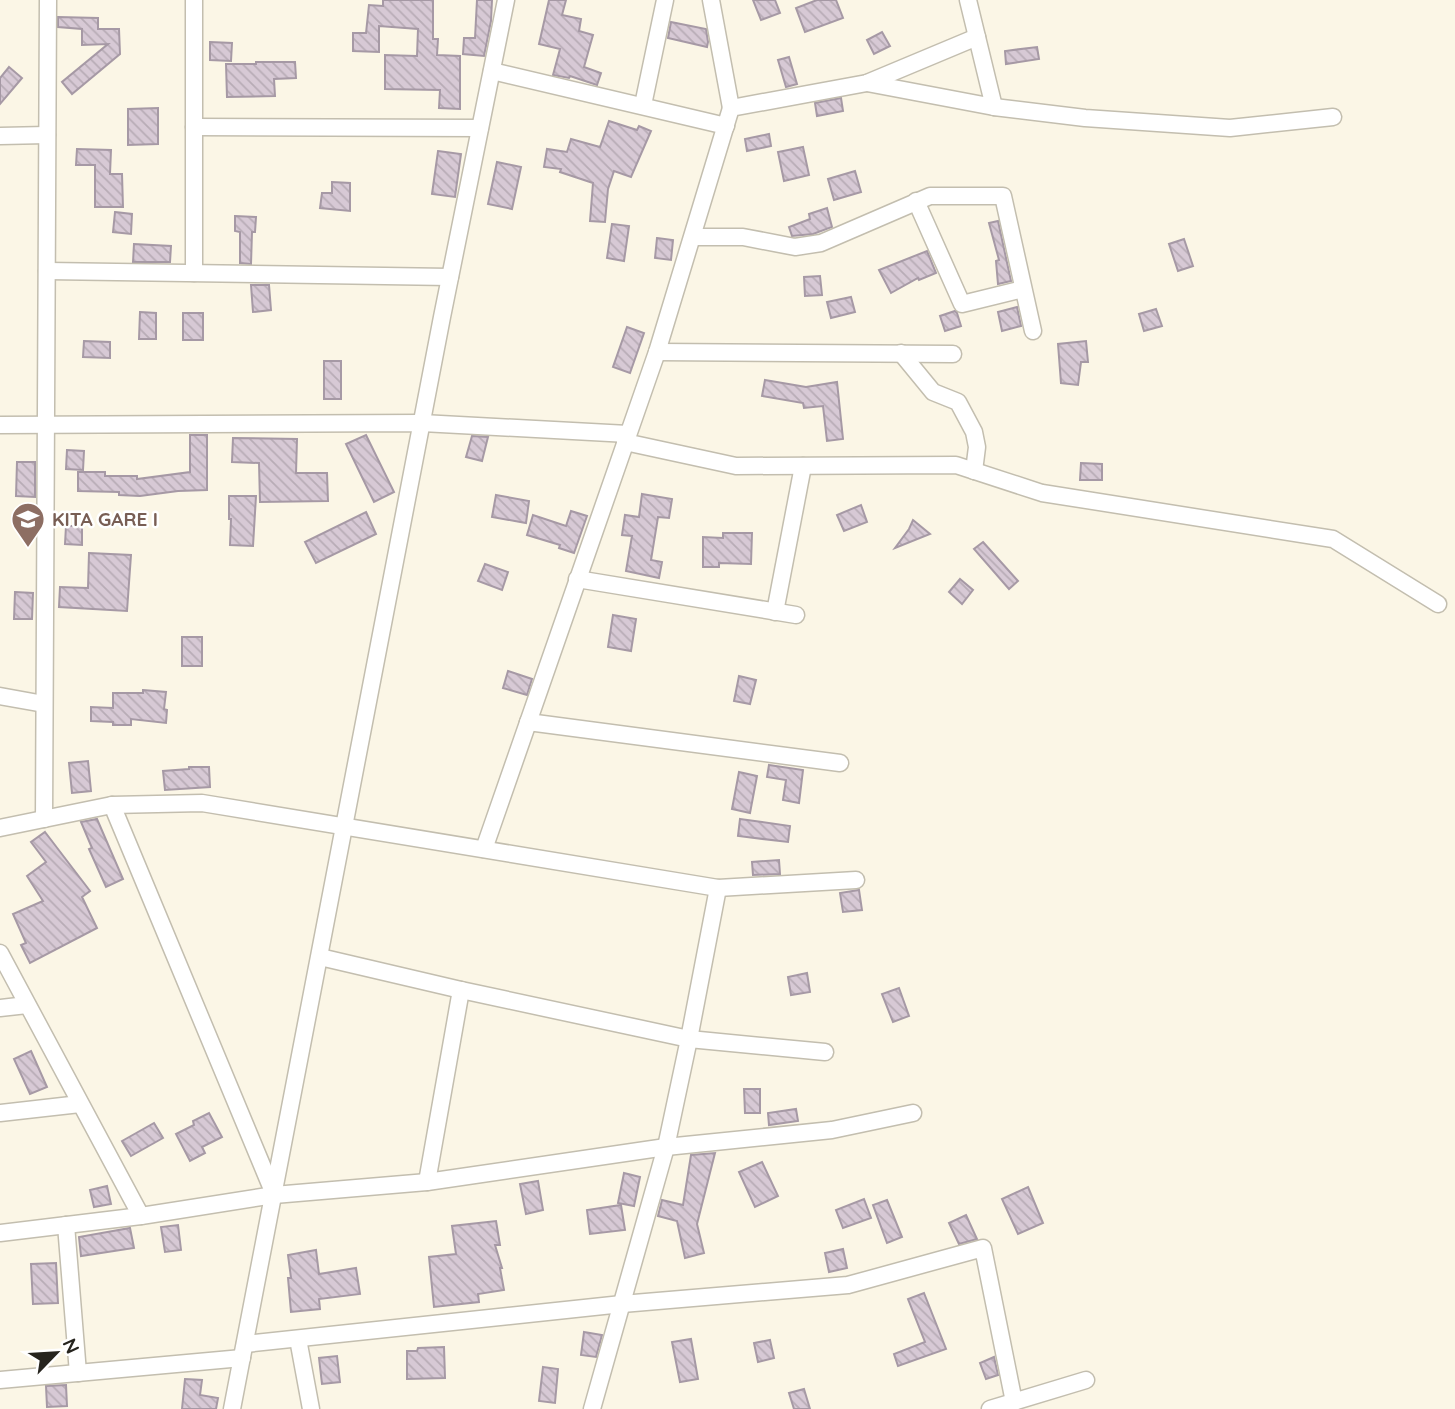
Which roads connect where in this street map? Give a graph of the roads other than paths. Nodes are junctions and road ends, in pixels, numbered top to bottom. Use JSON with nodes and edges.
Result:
{"nodes":[{"id":1,"x":48,"y":0,"type":"edge"},
{"id":2,"x":194,"y":0,"type":"edge"},
{"id":3,"x":506,"y":0,"type":"edge"},
{"id":4,"x":665,"y":0,"type":"edge"},
{"id":5,"x":711,"y":0,"type":"edge"},
{"id":6,"x":968,"y":0,"type":"edge"},
{"id":7,"x":977,"y":37,"type":"junction"},
{"id":8,"x":492,"y":71,"type":"junction"},
{"id":9,"x":867,"y":83,"type":"junction"},
{"id":10,"x":643,"y":105,"type":"junction"},
{"id":11,"x":994,"y":107,"type":"junction"},
{"id":12,"x":732,"y":108,"type":"junction"},
{"id":13,"x":1333,"y":117,"type":"dead end"},
{"id":14,"x":726,"y":126,"type":"junction"},
{"id":15,"x":194,"y":127,"type":"junction"},
{"id":16,"x":480,"y":128,"type":"junction"},
{"id":17,"x":47,"y":135,"type":"junction"},
{"id":18,"x":0,"y":136,"type":"edge"},
{"id":19,"x":916,"y":201,"type":"junction"},
{"id":20,"x":693,"y":237,"type":"junction"},
{"id":21,"x":47,"y":271,"type":"junction"},
{"id":22,"x":194,"y":273,"type":"junction"},
{"id":23,"x":450,"y":277,"type":"junction"},
{"id":24,"x":1023,"y":289,"type":"junction"},
{"id":25,"x":1032,"y":331,"type":"dead end"},
{"id":26,"x":657,"y":352,"type":"junction"},
{"id":27,"x":901,"y":354,"type":"junction"},
{"id":28,"x":953,"y":354,"type":"dead end"},
{"id":29,"x":422,"y":423,"type":"junction"},
{"id":30,"x":0,"y":425,"type":"edge"},
{"id":31,"x":46,"y":425,"type":"junction"},
{"id":32,"x":627,"y":438,"type":"junction"},
{"id":33,"x":803,"y":466,"type":"junction"},
{"id":34,"x":974,"y":471,"type":"junction"},
{"id":35,"x":578,"y":579,"type":"junction"},
{"id":36,"x":1438,"y":604,"type":"dead end"},
{"id":37,"x":775,"y":612,"type":"junction"},
{"id":38,"x":796,"y":615,"type":"dead end"},
{"id":39,"x":0,"y":696,"type":"edge"},
{"id":40,"x":44,"y":704,"type":"junction"},
{"id":41,"x":528,"y":722,"type":"junction"},
{"id":42,"x":840,"y":763,"type":"dead end"},
{"id":43,"x":112,"y":805,"type":"junction"},
{"id":44,"x":44,"y":819,"type":"junction"},
{"id":45,"x":345,"y":826,"type":"junction"},
{"id":46,"x":0,"y":828,"type":"edge"},
{"id":47,"x":484,"y":849,"type":"junction"},
{"id":48,"x":856,"y":880,"type":"dead end"},
{"id":49,"x":718,"y":888,"type":"junction"},
{"id":50,"x":0,"y":954,"type":"edge"},
{"id":51,"x":320,"y":957,"type":"junction"},
{"id":52,"x":461,"y":990,"type":"junction"},
{"id":53,"x":27,"y":1005,"type":"junction"},
{"id":54,"x":0,"y":1008,"type":"edge"},
{"id":55,"x":689,"y":1039,"type":"junction"},
{"id":56,"x":825,"y":1052,"type":"dead end"},
{"id":57,"x":80,"y":1104,"type":"junction"},
{"id":58,"x":0,"y":1113,"type":"edge"},
{"id":59,"x":913,"y":1113,"type":"dead end"},
{"id":60,"x":666,"y":1147,"type":"junction"},
{"id":61,"x":427,"y":1182,"type":"junction"},
{"id":62,"x":274,"y":1195,"type":"junction"},
{"id":63,"x":141,"y":1216,"type":"junction"},
{"id":64,"x":66,"y":1225,"type":"junction"},
{"id":65,"x":0,"y":1233,"type":"edge"},
{"id":66,"x":622,"y":1304,"type":"junction"},
{"id":67,"x":298,"y":1339,"type":"junction"},
{"id":68,"x":243,"y":1351,"type":"junction"},
{"id":69,"x":78,"y":1373,"type":"junction"},
{"id":70,"x":0,"y":1380,"type":"edge"},
{"id":71,"x":1086,"y":1380,"type":"dead end"},
{"id":72,"x":1014,"y":1402,"type":"junction"},
{"id":73,"x":232,"y":1409,"type":"edge"},
{"id":74,"x":311,"y":1409,"type":"edge"},
{"id":75,"x":592,"y":1409,"type":"edge"},
{"id":76,"x":990,"y":1409,"type":"edge"}],
"edges":[{"from":1,"to":17,"type":"street"},
{"from":2,"to":15,"type":"street"},
{"from":3,"to":8,"type":"street"},
{"from":4,"to":10,"type":"street"},
{"from":5,"to":12,"type":"street"},
{"from":6,"to":7,"type":"street"},
{"from":7,"to":9,"type":"street"},
{"from":7,"to":11,"type":"street"},
{"from":8,"to":10,"type":"street"},
{"from":8,"to":16,"type":"street"},
{"from":9,"to":11,"type":"street"},
{"from":9,"to":12,"type":"street"},
{"from":10,"to":14,"type":"street"},
{"from":11,"to":13,"type":"street"},
{"from":12,"to":14,"type":"street"},
{"from":14,"to":20,"type":"street"},
{"from":15,"to":16,"type":"street"},
{"from":15,"to":22,"type":"street"},
{"from":16,"to":23,"type":"street"},
{"from":17,"to":18,"type":"street"},
{"from":17,"to":21,"type":"street"},
{"from":19,"to":20,"type":"street"},
{"from":19,"to":24,"type":"street"},
{"from":19,"to":24,"type":"street"},
{"from":20,"to":26,"type":"street"},
{"from":21,"to":22,"type":"street"},
{"from":21,"to":31,"type":"street"},
{"from":22,"to":23,"type":"street"},
{"from":23,"to":29,"type":"street"},
{"from":24,"to":25,"type":"street"},
{"from":26,"to":27,"type":"street"},
{"from":26,"to":32,"type":"street"},
{"from":27,"to":28,"type":"street"},
{"from":27,"to":34,"type":"street"},
{"from":29,"to":31,"type":"street"},
{"from":29,"to":32,"type":"street"},
{"from":29,"to":45,"type":"street"},
{"from":30,"to":31,"type":"street"},
{"from":31,"to":40,"type":"street"},
{"from":32,"to":33,"type":"street"},
{"from":32,"to":35,"type":"street"},
{"from":33,"to":34,"type":"street"},
{"from":33,"to":37,"type":"street"},
{"from":34,"to":36,"type":"street"},
{"from":35,"to":37,"type":"street"},
{"from":35,"to":41,"type":"street"},
{"from":37,"to":38,"type":"street"},
{"from":39,"to":40,"type":"street"},
{"from":40,"to":44,"type":"street"},
{"from":41,"to":42,"type":"street"},
{"from":41,"to":47,"type":"street"},
{"from":43,"to":44,"type":"street"},
{"from":43,"to":45,"type":"street"},
{"from":43,"to":62,"type":"street"},
{"from":44,"to":46,"type":"street"},
{"from":45,"to":47,"type":"street"},
{"from":45,"to":51,"type":"street"},
{"from":47,"to":49,"type":"street"},
{"from":48,"to":49,"type":"street"},
{"from":49,"to":55,"type":"street"},
{"from":50,"to":53,"type":"street"},
{"from":51,"to":52,"type":"street"},
{"from":51,"to":62,"type":"street"},
{"from":52,"to":55,"type":"street"},
{"from":52,"to":61,"type":"street"},
{"from":53,"to":54,"type":"street"},
{"from":53,"to":57,"type":"street"},
{"from":55,"to":56,"type":"street"},
{"from":55,"to":60,"type":"street"},
{"from":57,"to":58,"type":"street"},
{"from":57,"to":63,"type":"street"},
{"from":59,"to":60,"type":"street"},
{"from":60,"to":61,"type":"street"},
{"from":60,"to":66,"type":"street"},
{"from":61,"to":62,"type":"street"},
{"from":62,"to":63,"type":"street"},
{"from":62,"to":68,"type":"street"},
{"from":63,"to":64,"type":"street"},
{"from":64,"to":65,"type":"street"},
{"from":64,"to":69,"type":"street"},
{"from":66,"to":67,"type":"street"},
{"from":66,"to":72,"type":"street"},
{"from":66,"to":75,"type":"street"},
{"from":67,"to":68,"type":"street"},
{"from":67,"to":74,"type":"street"},
{"from":68,"to":69,"type":"street"},
{"from":68,"to":73,"type":"street"},
{"from":69,"to":70,"type":"street"},
{"from":71,"to":72,"type":"street"},
{"from":72,"to":76,"type":"street"}]}
